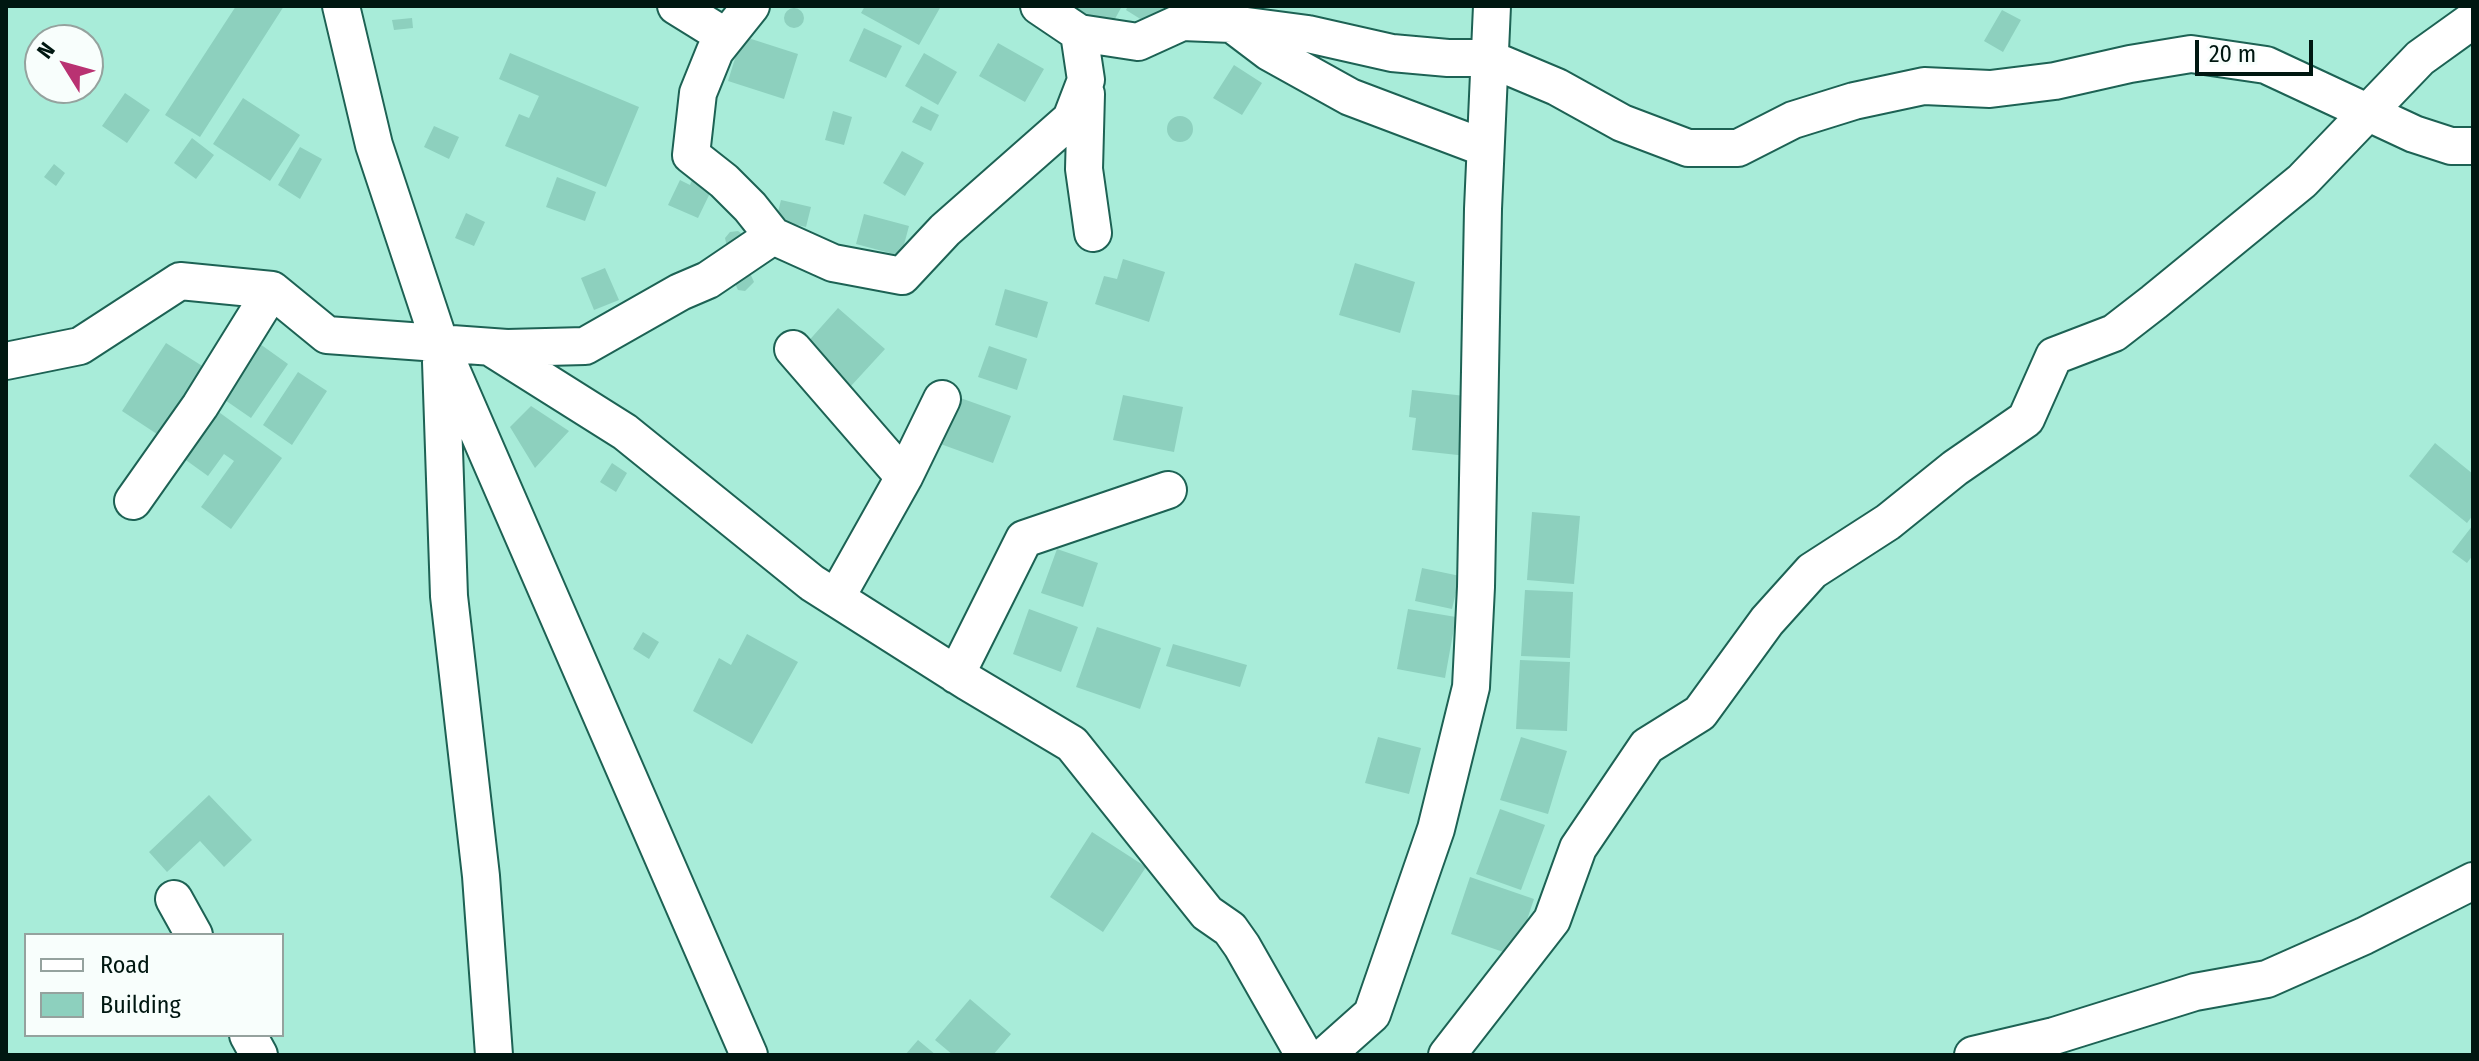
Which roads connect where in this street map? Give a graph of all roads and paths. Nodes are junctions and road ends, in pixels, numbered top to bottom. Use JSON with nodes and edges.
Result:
{"nodes":[{"id":1,"x":341,"y":6,"type":"edge"},
{"id":2,"x":676,"y":6,"type":"edge"},
{"id":3,"x":751,"y":6,"type":"edge"},
{"id":4,"x":1039,"y":6,"type":"edge"},
{"id":5,"x":1492,"y":6,"type":"edge"},
{"id":6,"x":2473,"y":20,"type":"edge"},
{"id":7,"x":1232,"y":24,"type":"junction"},
{"id":8,"x":1079,"y":33,"type":"junction"},
{"id":9,"x":726,"y":37,"type":"junction"},
{"id":10,"x":1488,"y":58,"type":"junction"},
{"id":11,"x":1086,"y":80,"type":"junction"},
{"id":12,"x":2366,"y":112,"type":"junction"},
{"id":13,"x":2473,"y":146,"type":"edge"},
{"id":14,"x":1485,"y":148,"type":"junction"},
{"id":15,"x":1093,"y":233,"type":"dead end"},
{"id":16,"x":773,"y":236,"type":"junction"},
{"id":17,"x":272,"y":290,"type":"junction"},
{"id":18,"x":440,"y":344,"type":"junction"},
{"id":19,"x":490,"y":347,"type":"junction"},
{"id":20,"x":793,"y":349,"type":"dead end"},
{"id":21,"x":6,"y":361,"type":"edge"},
{"id":22,"x":942,"y":399,"type":"dead end"},
{"id":23,"x":904,"y":477,"type":"junction"},
{"id":24,"x":1168,"y":490,"type":"dead end"},
{"id":25,"x":133,"y":501,"type":"dead end"},
{"id":26,"x":836,"y":598,"type":"junction"},
{"id":27,"x":956,"y":675,"type":"junction"},
{"id":28,"x":2473,"y":881,"type":"edge"},
{"id":29,"x":174,"y":899,"type":"dead end"},
{"id":30,"x":193,"y":933,"type":"edge"},
{"id":31,"x":249,"y":1037,"type":"edge"},
{"id":32,"x":259,"y":1055,"type":"edge"},
{"id":33,"x":494,"y":1055,"type":"edge"},
{"id":34,"x":749,"y":1055,"type":"edge"},
{"id":35,"x":1304,"y":1055,"type":"edge"},
{"id":36,"x":1326,"y":1055,"type":"edge"},
{"id":37,"x":1447,"y":1055,"type":"edge"},
{"id":38,"x":1973,"y":1055,"type":"edge"}],
"edges":[{"from":1,"to":18,"type":"street"},
{"from":2,"to":9,"type":"street"},
{"from":3,"to":9,"type":"street"},
{"from":4,"to":8,"type":"street"},
{"from":5,"to":10,"type":"street"},
{"from":6,"to":12,"type":"street"},
{"from":7,"to":8,"type":"street"},
{"from":7,"to":10,"type":"street"},
{"from":7,"to":14,"type":"street"},
{"from":8,"to":11,"type":"street"},
{"from":9,"to":16,"type":"street"},
{"from":10,"to":12,"type":"street"},
{"from":10,"to":14,"type":"street"},
{"from":11,"to":15,"type":"street"},
{"from":11,"to":16,"type":"street"},
{"from":12,"to":13,"type":"street"},
{"from":12,"to":37,"type":"street"},
{"from":14,"to":36,"type":"street"},
{"from":16,"to":19,"type":"street"},
{"from":17,"to":18,"type":"street"},
{"from":17,"to":21,"type":"street"},
{"from":17,"to":25,"type":"street"},
{"from":18,"to":19,"type":"street"},
{"from":18,"to":33,"type":"street"},
{"from":18,"to":34,"type":"street"},
{"from":19,"to":26,"type":"street"},
{"from":20,"to":23,"type":"street"},
{"from":22,"to":23,"type":"street"},
{"from":23,"to":26,"type":"street"},
{"from":24,"to":27,"type":"street"},
{"from":26,"to":27,"type":"street"},
{"from":27,"to":35,"type":"street"},
{"from":28,"to":38,"type":"street"},
{"from":29,"to":30,"type":"street"},
{"from":31,"to":32,"type":"street"}]}
